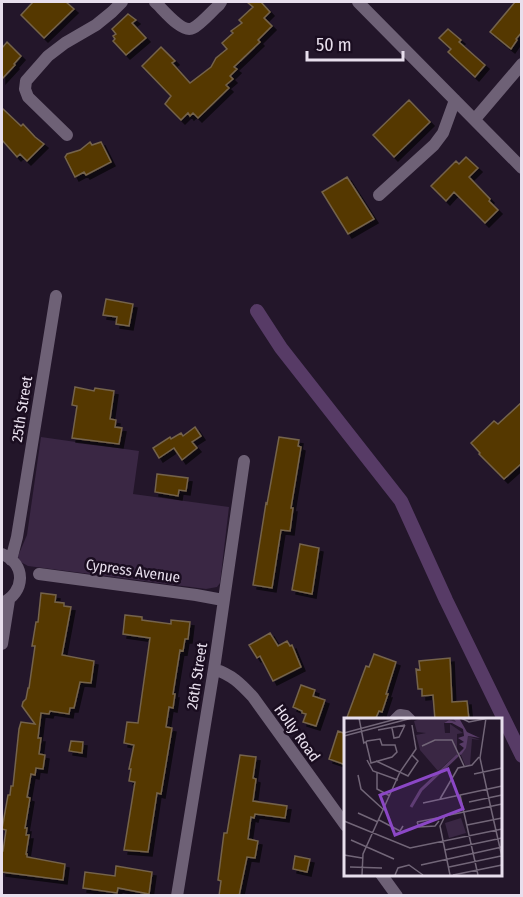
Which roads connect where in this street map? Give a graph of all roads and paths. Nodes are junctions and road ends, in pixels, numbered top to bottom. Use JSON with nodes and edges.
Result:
{"nodes":[{"id":1,"x":122,"y":2,"type":"edge"},
{"id":2,"x":155,"y":2,"type":"edge"},
{"id":3,"x":221,"y":2,"type":"edge"},
{"id":4,"x":358,"y":2,"type":"edge"},
{"id":5,"x":522,"y":64,"type":"edge"},
{"id":6,"x":455,"y":100,"type":"junction"},
{"id":7,"x":475,"y":119,"type":"junction"},
{"id":8,"x":67,"y":135,"type":"dead end"},
{"id":9,"x":522,"y":168,"type":"edge"},
{"id":10,"x":379,"y":195,"type":"dead end"},
{"id":11,"x":56,"y":296,"type":"dead end"},
{"id":12,"x":244,"y":461,"type":"dead end"},
{"id":13,"x":7,"y":557,"type":"edge"},
{"id":14,"x":39,"y":574,"type":"junction"},
{"id":15,"x":19,"y":588,"type":"junction"},
{"id":16,"x":223,"y":600,"type":"junction"},
{"id":17,"x":5,"y":602,"type":"edge"},
{"id":18,"x":2,"y":644,"type":"edge"},
{"id":19,"x":214,"y":669,"type":"junction"},
{"id":20,"x":344,"y":820,"type":"edge"},
{"id":21,"x":382,"y":876,"type":"edge"},
{"id":22,"x":177,"y":896,"type":"edge"},
{"id":23,"x":397,"y":896,"type":"edge"}],
"edges":[{"from":1,"to":8,"type":"street"},
{"from":2,"to":3,"type":"street"},
{"from":4,"to":6,"type":"street"},
{"from":5,"to":7,"type":"street"},
{"from":6,"to":7,"type":"street"},
{"from":6,"to":10,"type":"street"},
{"from":7,"to":9,"type":"street"},
{"from":11,"to":13,"type":"street","name":"25th Street"},
{"from":12,"to":16,"type":"street","name":"26th Street"},
{"from":13,"to":14,"type":"street","name":"Cypress Avenue"},
{"from":13,"to":15,"type":"street","name":"25th Street"},
{"from":14,"to":15,"type":"street"},
{"from":14,"to":16,"type":"street","name":"Cypress Avenue"},
{"from":15,"to":17,"type":"street"},
{"from":16,"to":19,"type":"street","name":"26th Street"},
{"from":17,"to":18,"type":"street"},
{"from":19,"to":20,"type":"street","name":"Holly Road"},
{"from":19,"to":22,"type":"street","name":"26th Street"},
{"from":21,"to":23,"type":"street"}]}
